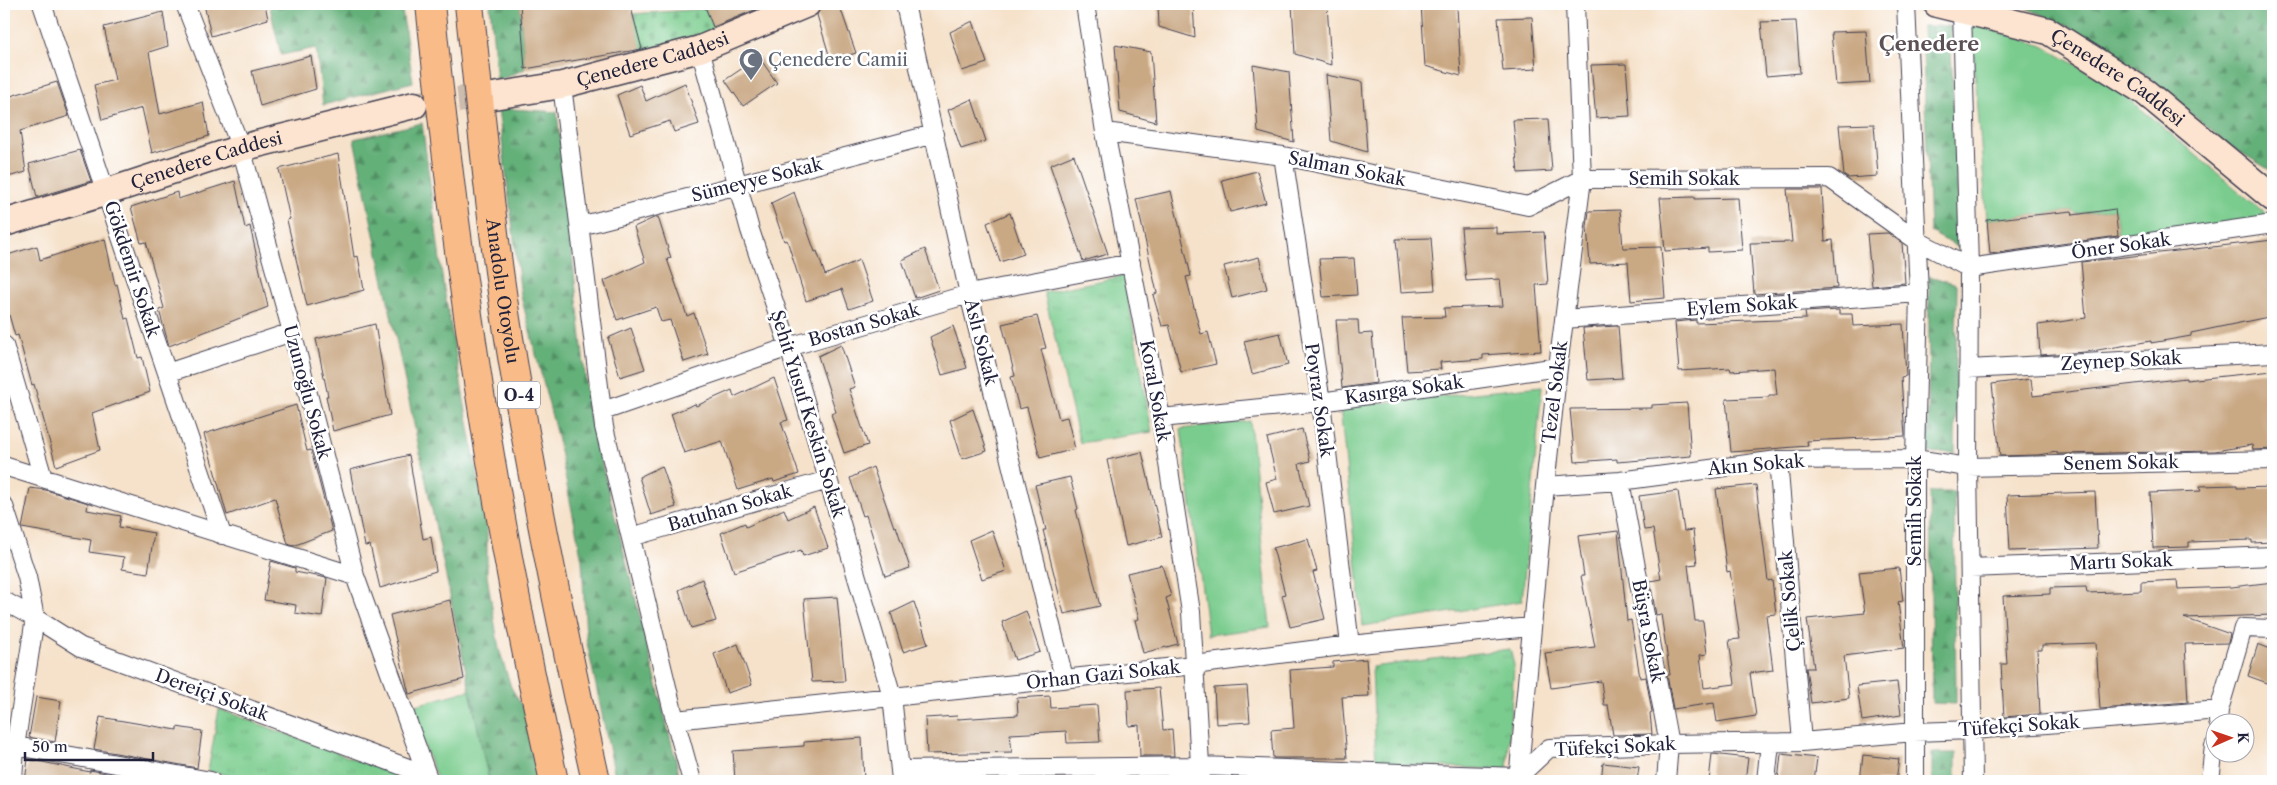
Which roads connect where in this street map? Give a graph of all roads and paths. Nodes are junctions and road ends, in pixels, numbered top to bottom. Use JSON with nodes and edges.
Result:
{"nodes":[{"id":1,"x":42,"y":4,"type":"edge"},
{"id":2,"x":185,"y":4,"type":"edge"},
{"id":3,"x":430,"y":4,"type":"edge"},
{"id":4,"x":469,"y":4,"type":"edge"},
{"id":5,"x":807,"y":4,"type":"edge"},
{"id":6,"x":905,"y":4,"type":"edge"},
{"id":7,"x":1085,"y":4,"type":"edge"},
{"id":8,"x":1575,"y":4,"type":"edge"},
{"id":9,"x":1906,"y":4,"type":"edge"},
{"id":10,"x":1937,"y":4,"type":"edge"},
{"id":11,"x":1962,"y":10,"type":"junction"},
{"id":12,"x":700,"y":49,"type":"junction"},
{"id":13,"x":562,"y":85,"type":"junction"},
{"id":14,"x":493,"y":96,"type":"tunnel mouth"},
{"id":15,"x":414,"y":105,"type":"tunnel mouth"},
{"id":16,"x":1105,"y":132,"type":"junction"},
{"id":17,"x":934,"y":134,"type":"junction"},
{"id":18,"x":241,"y":148,"type":"junction"},
{"id":19,"x":1283,"y":156,"type":"junction"},
{"id":20,"x":1582,"y":179,"type":"junction"},
{"id":21,"x":738,"y":185,"type":"junction"},
{"id":22,"x":107,"y":192,"type":"junction"},
{"id":23,"x":2273,"y":198,"type":"edge"},
{"id":24,"x":4,"y":223,"type":"edge"},
{"id":25,"x":2273,"y":224,"type":"edge"},
{"id":26,"x":580,"y":226,"type":"junction"},
{"id":27,"x":1916,"y":240,"type":"junction"},
{"id":28,"x":1131,"y":263,"type":"junction"},
{"id":29,"x":1969,"y":268,"type":"junction"},
{"id":30,"x":1919,"y":293,"type":"junction"},
{"id":31,"x":969,"y":294,"type":"junction"},
{"id":32,"x":1564,"y":319,"type":"junction"},
{"id":33,"x":292,"y":332,"type":"junction"},
{"id":34,"x":4,"y":346,"type":"edge"},
{"id":35,"x":789,"y":347,"type":"junction"},
{"id":36,"x":2273,"y":353,"type":"edge"},
{"id":37,"x":1558,"y":368,"type":"junction"},
{"id":38,"x":1968,"y":369,"type":"junction"},
{"id":39,"x":166,"y":373,"type":"junction"},
{"id":40,"x":1321,"y":402,"type":"junction"},
{"id":41,"x":603,"y":411,"type":"junction"},
{"id":42,"x":1161,"y":418,"type":"junction"},
{"id":43,"x":1915,"y":459,"type":"junction"},
{"id":44,"x":1778,"y":460,"type":"junction"},
{"id":45,"x":2273,"y":460,"type":"edge"},
{"id":46,"x":4,"y":466,"type":"edge"},
{"id":47,"x":1968,"y":467,"type":"junction"},
{"id":48,"x":43,"y":478,"type":"junction"},
{"id":49,"x":828,"y":480,"type":"junction"},
{"id":50,"x":1620,"y":480,"type":"junction"},
{"id":51,"x":1545,"y":486,"type":"junction"},
{"id":52,"x":4,"y":506,"type":"edge"},
{"id":53,"x":222,"y":534,"type":"junction"},
{"id":54,"x":631,"y":537,"type":"junction"},
{"id":55,"x":2273,"y":556,"type":"edge"},
{"id":56,"x":1970,"y":568,"type":"junction"},
{"id":57,"x":355,"y":576,"type":"junction"},
{"id":58,"x":4,"y":601,"type":"edge"},
{"id":59,"x":36,"y":618,"type":"junction"},
{"id":60,"x":1530,"y":627,"type":"junction"},
{"id":61,"x":2273,"y":629,"type":"edge"},
{"id":62,"x":1350,"y":645,"type":"junction"},
{"id":63,"x":1194,"y":665,"type":"junction"},
{"id":64,"x":1064,"y":678,"type":"junction"},
{"id":65,"x":892,"y":696,"type":"junction"},
{"id":66,"x":2219,"y":712,"type":"edge"},
{"id":67,"x":2204,"y":717,"type":"edge"},
{"id":68,"x":675,"y":720,"type":"junction"},
{"id":69,"x":1973,"y":730,"type":"junction"},
{"id":70,"x":1914,"y":732,"type":"junction"},
{"id":71,"x":1802,"y":742,"type":"junction"},
{"id":72,"x":1770,"y":743,"type":"junction"},
{"id":73,"x":1669,"y":744,"type":"junction"},
{"id":74,"x":9,"y":746,"type":"edge"},
{"id":75,"x":2212,"y":762,"type":"edge"},
{"id":76,"x":1201,"y":774,"type":"edge"},
{"id":77,"x":901,"y":776,"type":"edge"},
{"id":78,"x":428,"y":778,"type":"edge"},
{"id":79,"x":1518,"y":779,"type":"edge"},
{"id":80,"x":13,"y":781,"type":"edge"},
{"id":81,"x":211,"y":781,"type":"edge"},
{"id":82,"x":554,"y":781,"type":"edge"},
{"id":83,"x":596,"y":781,"type":"edge"},
{"id":84,"x":692,"y":781,"type":"edge"},
{"id":85,"x":1666,"y":781,"type":"edge"},
{"id":86,"x":1766,"y":781,"type":"edge"},
{"id":87,"x":1915,"y":781,"type":"edge"},
{"id":88,"x":1973,"y":781,"type":"edge"},
{"id":89,"x":2210,"y":781,"type":"edge"}],
"edges":[{"from":1,"to":22,"type":"street","name":"Gökdemir Sokak"},
{"from":2,"to":18,"type":"street","name":"Uzunoğlu Sokak"},
{"from":3,"to":82,"type":"highway","number":"O-4"},
{"from":4,"to":83,"type":"highway","name":"Anadolu Otoyolu","number":"O-4"},
{"from":5,"to":12,"type":"street","name":"Çenedere Caddesi"},
{"from":6,"to":17,"type":"street","name":"Aslı Sokak"},
{"from":7,"to":16,"type":"street","name":"Koral Sokak"},
{"from":8,"to":20,"type":"street","name":"Tezel Sokak"},
{"from":9,"to":27,"type":"street","name":"Semih Sokak"},
{"from":10,"to":11,"type":"street","name":"Çenedere Caddesi"},
{"from":11,"to":23,"type":"street","name":"Çenedere Caddesi"},
{"from":11,"to":29,"type":"street"},
{"from":12,"to":13,"type":"street","name":"Çenedere Caddesi"},
{"from":12,"to":21,"type":"street","name":"Şehit Yusuf Keskin Sokak"},
{"from":13,"to":14,"type":"street","name":"Çenedere Caddesi"},
{"from":13,"to":26,"type":"street"},
{"from":15,"to":18,"type":"street","name":"Çenedere Caddesi"},
{"from":16,"to":19,"type":"street","name":"Salman Sokak"},
{"from":16,"to":28,"type":"street","name":"Koral Sokak"},
{"from":17,"to":21,"type":"street","name":"Sümeyye Sokak"},
{"from":17,"to":31,"type":"street","name":"Aslı Sokak"},
{"from":18,"to":22,"type":"street","name":"Çenedere Caddesi"},
{"from":18,"to":33,"type":"street","name":"Uzunoğlu Sokak"},
{"from":19,"to":20,"type":"street","name":"Salman Sokak"},
{"from":19,"to":40,"type":"street","name":"Poyraz Sokak"},
{"from":20,"to":27,"type":"street","name":"Semih Sokak"},
{"from":20,"to":32,"type":"street","name":"Tezel Sokak"},
{"from":21,"to":26,"type":"street","name":"Sümeyye Sokak"},
{"from":21,"to":35,"type":"street","name":"Şehit Yusuf Keskin Sokak"},
{"from":22,"to":24,"type":"street","name":"Çenedere Caddesi"},
{"from":22,"to":39,"type":"street","name":"Gökdemir Sokak"},
{"from":25,"to":29,"type":"street","name":"Öner Sokak"},
{"from":26,"to":41,"type":"street"},
{"from":27,"to":29,"type":"street","name":"Semih Sokak"},
{"from":27,"to":30,"type":"street","name":"Semih Sokak"},
{"from":28,"to":31,"type":"street","name":"Bostan Sokak"},
{"from":28,"to":42,"type":"street","name":"Koral Sokak"},
{"from":29,"to":38,"type":"street"},
{"from":30,"to":32,"type":"street","name":"Eylem Sokak"},
{"from":30,"to":43,"type":"street","name":"Semih Sokak"},
{"from":31,"to":35,"type":"street","name":"Bostan Sokak"},
{"from":31,"to":64,"type":"street","name":"Aslı Sokak"},
{"from":32,"to":37,"type":"street","name":"Tezel Sokak"},
{"from":33,"to":39,"type":"street"},
{"from":33,"to":57,"type":"street","name":"Uzunoğlu Sokak"},
{"from":34,"to":48,"type":"street"},
{"from":35,"to":41,"type":"street","name":"Bostan Sokak"},
{"from":35,"to":49,"type":"street","name":"Şehit Yusuf Keskin Sokak"},
{"from":36,"to":38,"type":"street","name":"Zeynep Sokak"},
{"from":37,"to":40,"type":"street","name":"Kasırga Sokak"},
{"from":37,"to":51,"type":"street","name":"Tezel Sokak"},
{"from":38,"to":47,"type":"street"},
{"from":39,"to":53,"type":"street","name":"Gökdemir Sokak"},
{"from":40,"to":42,"type":"street","name":"Kasırga Sokak"},
{"from":40,"to":62,"type":"street","name":"Poyraz Sokak"},
{"from":41,"to":54,"type":"street"},
{"from":42,"to":63,"type":"street","name":"Koral Sokak"},
{"from":43,"to":44,"type":"street","name":"Akın Sokak"},
{"from":43,"to":47,"type":"street","name":"Akın Sokak"},
{"from":43,"to":70,"type":"street","name":"Semih Sokak"},
{"from":44,"to":50,"type":"street","name":"Akın Sokak"},
{"from":44,"to":71,"type":"street","name":"Çelik Sokak"},
{"from":45,"to":47,"type":"street","name":"Senem Sokak"},
{"from":46,"to":48,"type":"street"},
{"from":47,"to":56,"type":"street"},
{"from":48,"to":53,"type":"street"},
{"from":49,"to":54,"type":"street","name":"Batuhan Sokak"},
{"from":49,"to":65,"type":"street","name":"Şehit Yusuf Keskin Sokak"},
{"from":50,"to":51,"type":"street","name":"Akın Sokak"},
{"from":50,"to":73,"type":"street","name":"Büşra Sokak"},
{"from":51,"to":60,"type":"street","name":"Tezel Sokak"},
{"from":52,"to":59,"type":"street"},
{"from":53,"to":57,"type":"street"},
{"from":54,"to":68,"type":"street"},
{"from":55,"to":56,"type":"street","name":"Martı Sokak"},
{"from":56,"to":69,"type":"street"},
{"from":57,"to":78,"type":"street","name":"Uzunoğlu Sokak"},
{"from":58,"to":59,"type":"street","name":"Dereiçi Sokak"},
{"from":59,"to":74,"type":"street"},
{"from":59,"to":78,"type":"street","name":"Dereiçi Sokak"},
{"from":60,"to":62,"type":"street","name":"Orhan Gazi Sokak"},
{"from":60,"to":79,"type":"street","name":"Tezel Sokak"},
{"from":61,"to":66,"type":"street"},
{"from":62,"to":63,"type":"street","name":"Orhan Gazi Sokak"},
{"from":63,"to":64,"type":"street","name":"Orhan Gazi Sokak"},
{"from":63,"to":76,"type":"street","name":"Koral Sokak"},
{"from":64,"to":65,"type":"street","name":"Orhan Gazi Sokak"},
{"from":65,"to":68,"type":"street","name":"Orhan Gazi Sokak"},
{"from":65,"to":77,"type":"street","name":"Şehit Yusuf Keskin Sokak"},
{"from":67,"to":69,"type":"street","name":"Tüfekçi Sokak"},
{"from":68,"to":84,"type":"street"},
{"from":69,"to":70,"type":"street","name":"Tüfekçi Sokak"},
{"from":69,"to":88,"type":"street"},
{"from":70,"to":71,"type":"street","name":"Tüfekçi Sokak"},
{"from":70,"to":87,"type":"street","name":"Semih Sokak"},
{"from":71,"to":72,"type":"street","name":"Tüfekçi Sokak"},
{"from":72,"to":73,"type":"street","name":"Tüfekçi Sokak"},
{"from":72,"to":86,"type":"street"},
{"from":73,"to":79,"type":"street","name":"Tüfekçi Sokak"},
{"from":73,"to":85,"type":"street","name":"Büşra Sokak"},
{"from":74,"to":80,"type":"street"},
{"from":74,"to":81,"type":"street"},
{"from":75,"to":89,"type":"street"},
{"from":76,"to":77,"type":"street"},
{"from":76,"to":79,"type":"street"}]}
